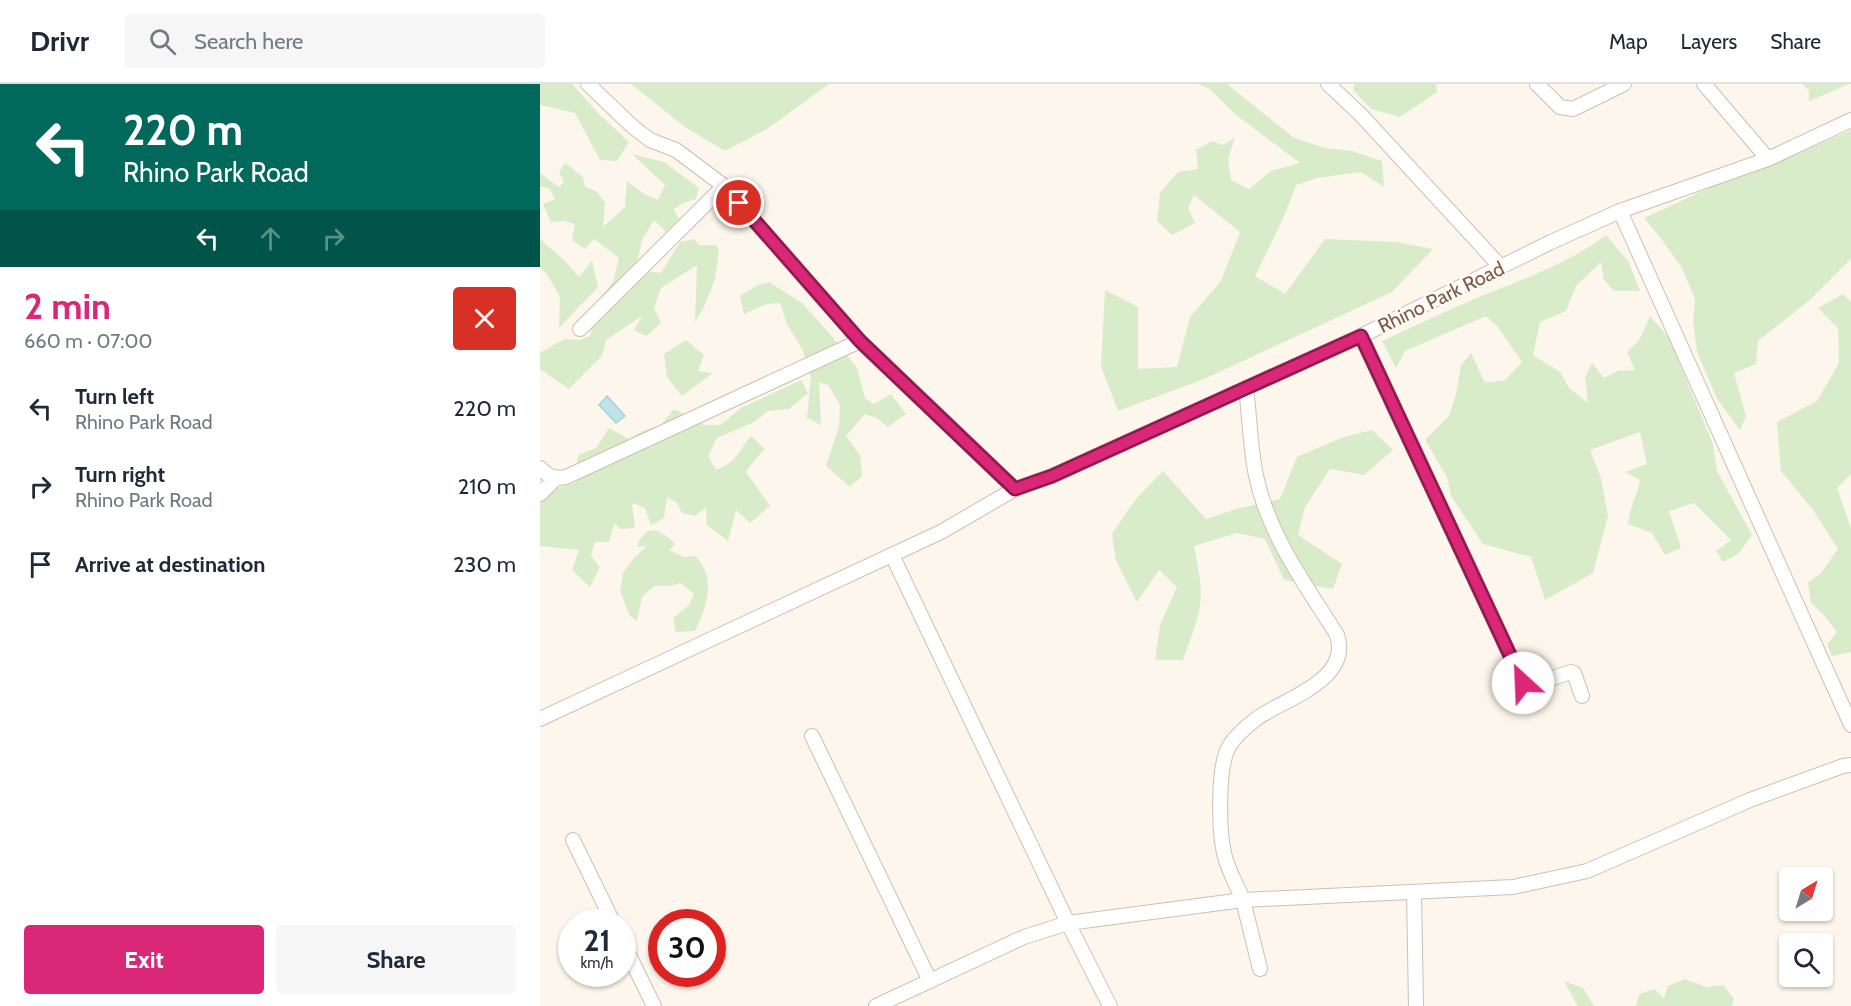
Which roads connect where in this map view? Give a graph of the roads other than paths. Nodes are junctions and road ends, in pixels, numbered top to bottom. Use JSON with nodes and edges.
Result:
{"nodes":[{"id":1,"x":588,"y":84,"type":"edge"},
{"id":2,"x":1328,"y":84,"type":"edge"},
{"id":3,"x":1537,"y":84,"type":"edge"},
{"id":4,"x":1624,"y":84,"type":"edge"},
{"id":5,"x":1704,"y":84,"type":"edge"},
{"id":6,"x":1851,"y":120,"type":"edge"},
{"id":7,"x":1767,"y":159,"type":"junction"},
{"id":8,"x":724,"y":186,"type":"junction"},
{"id":9,"x":1620,"y":211,"type":"junction"},
{"id":10,"x":1501,"y":267,"type":"junction"},
{"id":11,"x":580,"y":329,"type":"dead end"},
{"id":12,"x":1361,"y":336,"type":"junction"},
{"id":13,"x":860,"y":341,"type":"junction"},
{"id":14,"x":1246,"y":388,"type":"junction"},
{"id":15,"x":540,"y":468,"type":"edge"},
{"id":16,"x":555,"y":479,"type":"junction"},
{"id":17,"x":1015,"y":489,"type":"junction"},
{"id":18,"x":540,"y":494,"type":"edge"},
{"id":19,"x":891,"y":555,"type":"junction"},
{"id":20,"x":1582,"y":696,"type":"dead end"},
{"id":21,"x":540,"y":719,"type":"edge"},
{"id":22,"x":1851,"y":725,"type":"edge"},
{"id":23,"x":812,"y":736,"type":"dead end"},
{"id":24,"x":1851,"y":765,"type":"edge"},
{"id":25,"x":573,"y":840,"type":"dead end"},
{"id":26,"x":1414,"y":892,"type":"junction"},
{"id":27,"x":1243,"y":900,"type":"junction"},
{"id":28,"x":607,"y":909,"type":"edge"},
{"id":29,"x":1068,"y":923,"type":"junction"},
{"id":30,"x":636,"y":969,"type":"edge"},
{"id":31,"x":1260,"y":969,"type":"dead end"},
{"id":32,"x":930,"y":981,"type":"junction"},
{"id":33,"x":654,"y":1006,"type":"edge"},
{"id":34,"x":876,"y":1006,"type":"edge"},
{"id":35,"x":1110,"y":1006,"type":"edge"},
{"id":36,"x":1416,"y":1006,"type":"edge"}],
"edges":[{"from":1,"to":8,"type":"street"},
{"from":2,"to":10,"type":"street"},
{"from":3,"to":4,"type":"street"},
{"from":5,"to":7,"type":"street"},
{"from":6,"to":7,"type":"street","name":"Rhino Park Road"},
{"from":7,"to":9,"type":"street","name":"Rhino Park Road"},
{"from":8,"to":11,"type":"street"},
{"from":8,"to":13,"type":"street"},
{"from":9,"to":10,"type":"street","name":"Rhino Park Road"},
{"from":9,"to":22,"type":"street"},
{"from":10,"to":12,"type":"street","name":"Rhino Park Road"},
{"from":12,"to":14,"type":"street","name":"Rhino Park Road"},
{"from":12,"to":20,"type":"street"},
{"from":13,"to":16,"type":"street"},
{"from":13,"to":17,"type":"street"},
{"from":14,"to":17,"type":"street","name":"Rhino Park Road"},
{"from":14,"to":27,"type":"street"},
{"from":15,"to":16,"type":"street"},
{"from":16,"to":18,"type":"street"},
{"from":17,"to":19,"type":"street","name":"Rhino Park Road"},
{"from":19,"to":21,"type":"street","name":"Rhino Park Road"},
{"from":19,"to":29,"type":"street"},
{"from":23,"to":32,"type":"street"},
{"from":24,"to":26,"type":"street"},
{"from":25,"to":28,"type":"street"},
{"from":26,"to":27,"type":"street"},
{"from":26,"to":36,"type":"street"},
{"from":27,"to":29,"type":"street"},
{"from":27,"to":31,"type":"street"},
{"from":29,"to":32,"type":"street"},
{"from":29,"to":35,"type":"street"},
{"from":30,"to":33,"type":"street"},
{"from":32,"to":34,"type":"street"}]}
